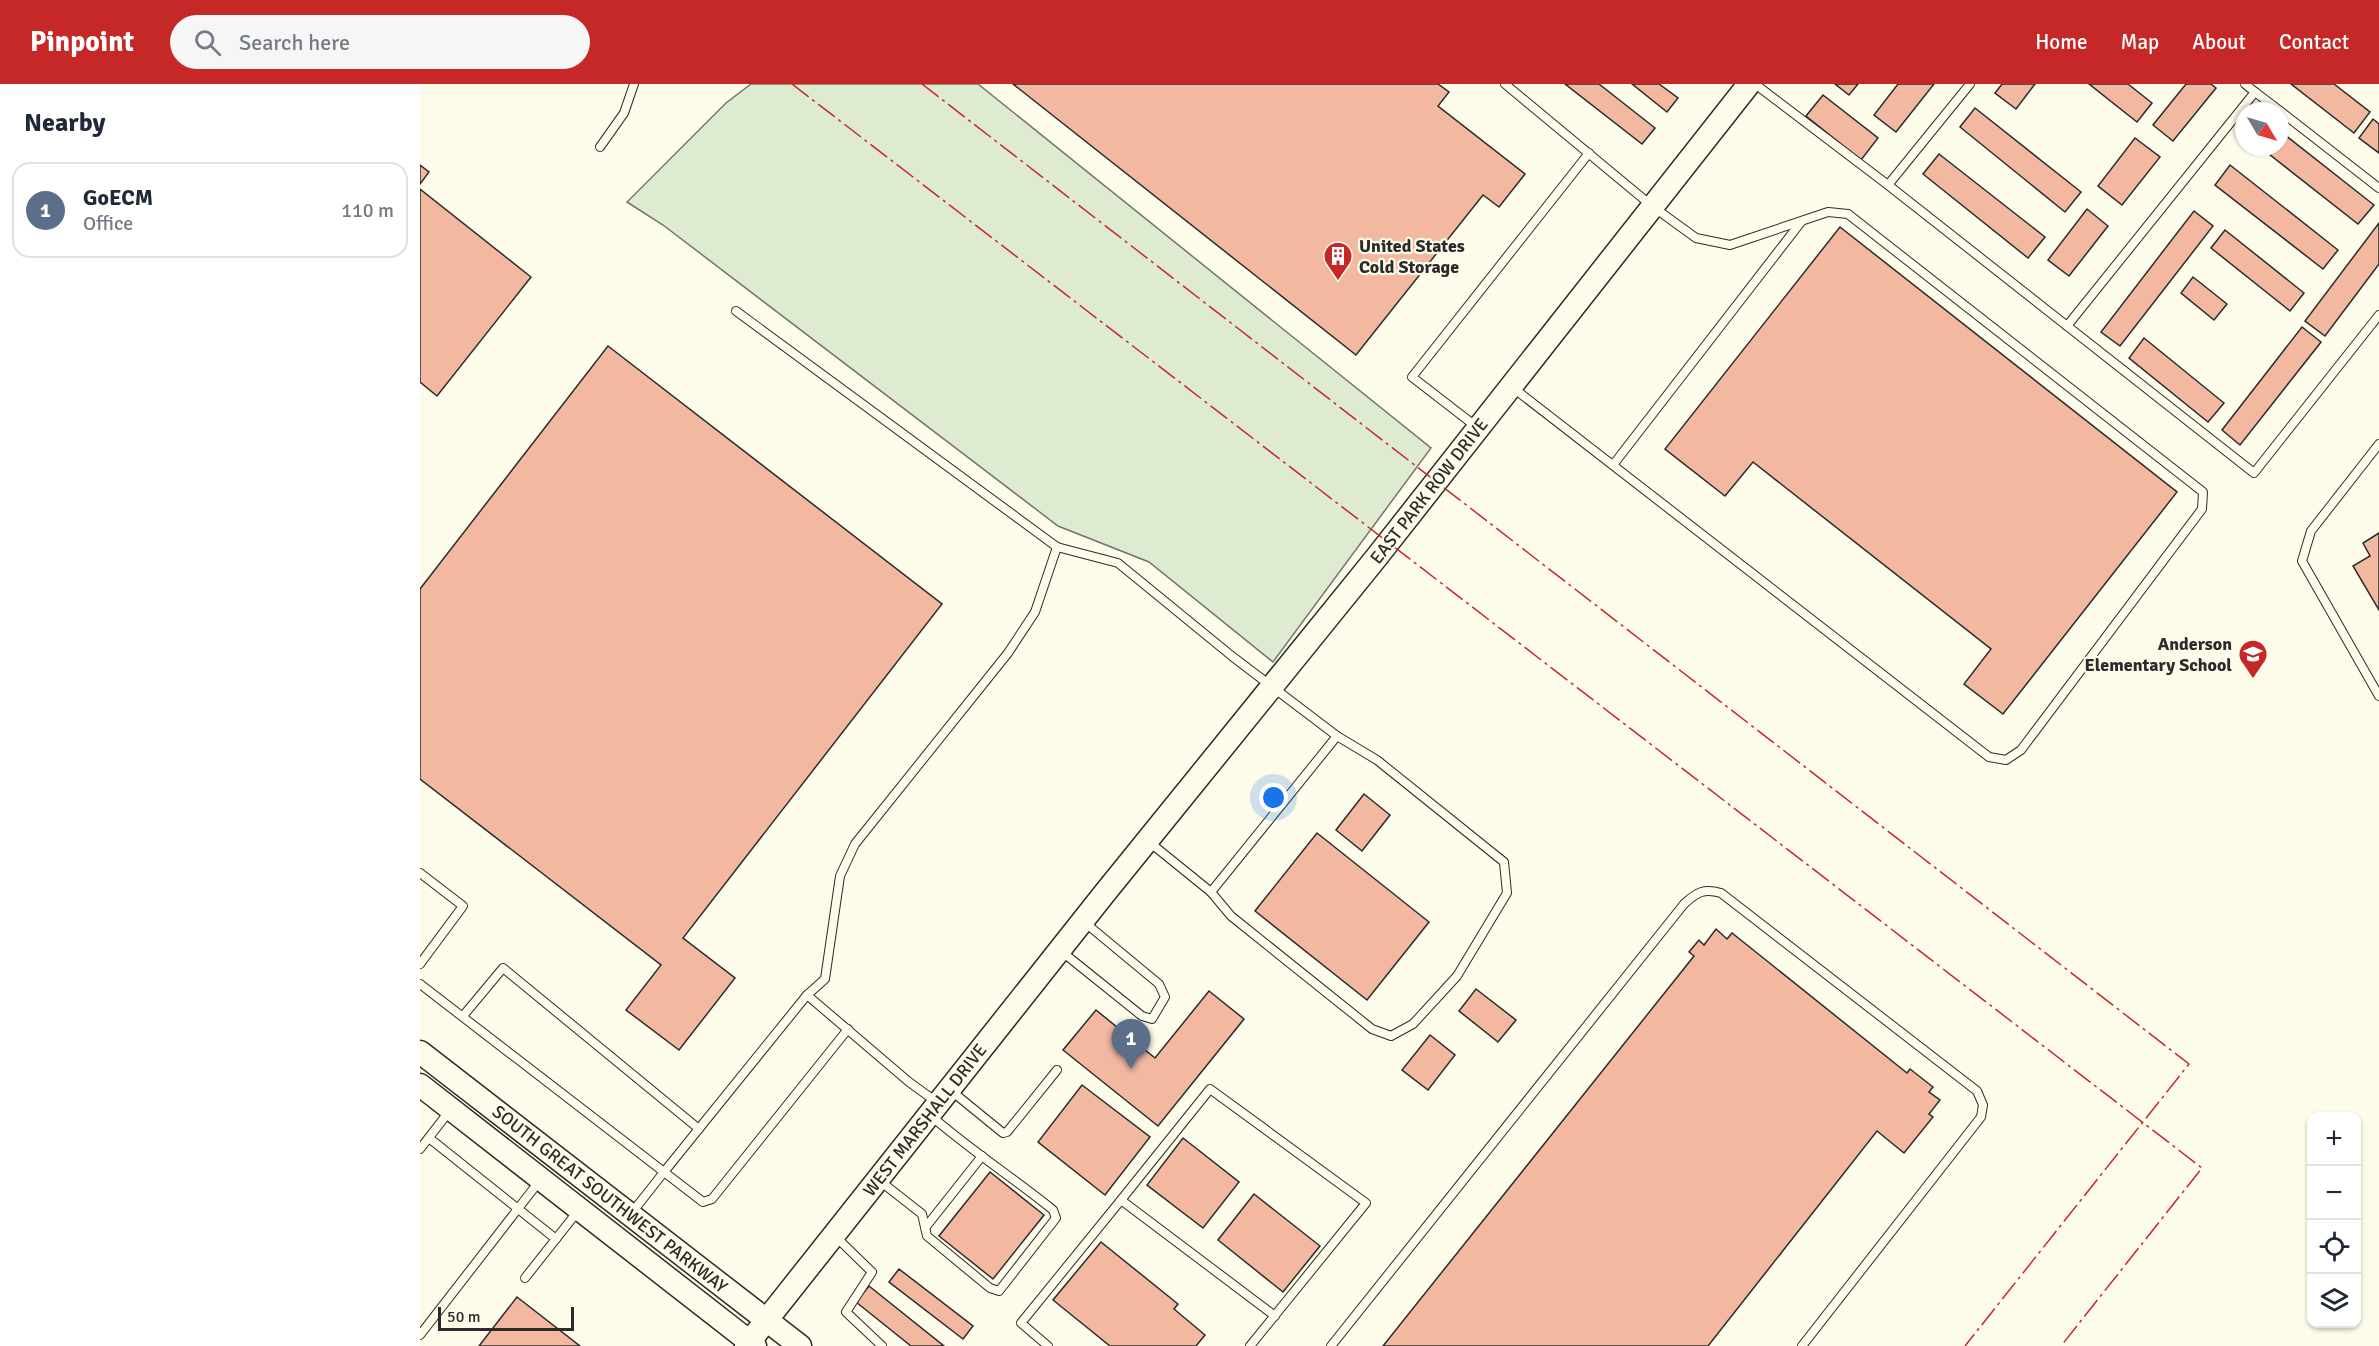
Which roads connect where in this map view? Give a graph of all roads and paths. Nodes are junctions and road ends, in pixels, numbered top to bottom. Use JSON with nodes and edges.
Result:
{"nodes":[{"id":1,"x":634,"y":84,"type":"edge"},
{"id":2,"x":1505,"y":84,"type":"edge"},
{"id":3,"x":1749,"y":84,"type":"edge"},
{"id":4,"x":1755,"y":84,"type":"edge"},
{"id":5,"x":1970,"y":84,"type":"edge"},
{"id":6,"x":2246,"y":84,"type":"edge"},
{"id":7,"x":2255,"y":92,"type":"junction"},
{"id":8,"x":2268,"y":102,"type":"edge"},
{"id":9,"x":2289,"y":118,"type":"edge"},
{"id":10,"x":600,"y":147,"type":"dead end"},
{"id":11,"x":1589,"y":153,"type":"junction"},
{"id":12,"x":1888,"y":185,"type":"junction"},
{"id":13,"x":2379,"y":188,"type":"edge"},
{"id":14,"x":1652,"y":206,"type":"junction"},
{"id":15,"x":1801,"y":222,"type":"junction"},
{"id":16,"x":736,"y":311,"type":"dead end"},
{"id":17,"x":2379,"y":315,"type":"edge"},
{"id":18,"x":2067,"y":326,"type":"junction"},
{"id":19,"x":1511,"y":386,"type":"junction"},
{"id":20,"x":1478,"y":428,"type":"junction"},
{"id":21,"x":2379,"y":444,"type":"edge"},
{"id":22,"x":1613,"y":465,"type":"junction"},
{"id":23,"x":1057,"y":547,"type":"junction"},
{"id":24,"x":1273,"y":685,"type":"junction"},
{"id":25,"x":2379,"y":696,"type":"edge"},
{"id":26,"x":1336,"y":736,"type":"junction"},
{"id":27,"x":1147,"y":840,"type":"junction"},
{"id":28,"x":420,"y":873,"type":"edge"},
{"id":29,"x":1211,"y":892,"type":"junction"},
{"id":30,"x":1104,"y":894,"type":"joint"},
{"id":31,"x":1082,"y":921,"type":"junction"},
{"id":32,"x":1060,"y":950,"type":"junction"},
{"id":33,"x":420,"y":964,"type":"edge"},
{"id":34,"x":420,"y":984,"type":"edge"},
{"id":35,"x":807,"y":995,"type":"junction"},
{"id":36,"x":463,"y":1016,"type":"junction"},
{"id":37,"x":848,"y":1029,"type":"junction"},
{"id":38,"x":420,"y":1052,"type":"edge"},
{"id":39,"x":1057,"y":1070,"type":"dead end"},
{"id":40,"x":420,"y":1085,"type":"edge"},
{"id":41,"x":939,"y":1102,"type":"junction"},
{"id":42,"x":451,"y":1109,"type":"junction"},
{"id":43,"x":699,"y":1129,"type":"junction"},
{"id":44,"x":429,"y":1138,"type":"junction"},
{"id":45,"x":420,"y":1149,"type":"edge"},
{"id":46,"x":982,"y":1156,"type":"junction"},
{"id":47,"x":664,"y":1172,"type":"junction"},
{"id":48,"x":542,"y":1179,"type":"junction"},
{"id":49,"x":878,"y":1179,"type":"junction"},
{"id":50,"x":1121,"y":1200,"type":"junction"},
{"id":51,"x":580,"y":1208,"type":"junction"},
{"id":52,"x":520,"y":1209,"type":"junction"},
{"id":53,"x":630,"y":1215,"type":"junction"},
{"id":54,"x":925,"y":1228,"type":"junction"},
{"id":55,"x":834,"y":1235,"type":"junction"},
{"id":56,"x":556,"y":1239,"type":"junction"},
{"id":57,"x":525,"y":1278,"type":"dead end"},
{"id":58,"x":1275,"y":1316,"type":"junction"},
{"id":59,"x":766,"y":1320,"type":"junction"},
{"id":60,"x":420,"y":1335,"type":"edge"},
{"id":61,"x":750,"y":1344,"type":"edge"},
{"id":62,"x":800,"y":1346,"type":"edge"},
{"id":63,"x":882,"y":1346,"type":"edge"},
{"id":64,"x":1048,"y":1346,"type":"edge"},
{"id":65,"x":1250,"y":1346,"type":"edge"},
{"id":66,"x":1331,"y":1346,"type":"edge"},
{"id":67,"x":1802,"y":1346,"type":"edge"}],
"edges":[{"from":1,"to":10,"type":"lane"},
{"from":2,"to":11,"type":"lane"},
{"from":3,"to":14,"type":"main road","name":"EAST PARK ROW DRIVE"},
{"from":4,"to":12,"type":"lane"},
{"from":5,"to":12,"type":"lane"},
{"from":6,"to":7,"type":"lane"},
{"from":7,"to":8,"type":"lane"},
{"from":7,"to":18,"type":"lane"},
{"from":9,"to":13,"type":"lane"},
{"from":11,"to":14,"type":"lane"},
{"from":11,"to":20,"type":"lane"},
{"from":12,"to":18,"type":"lane"},
{"from":14,"to":15,"type":"lane"},
{"from":14,"to":19,"type":"main road","name":"EAST PARK ROW DRIVE"},
{"from":15,"to":22,"type":"lane"},
{"from":15,"to":22,"type":"lane"},
{"from":16,"to":23,"type":"lane"},
{"from":17,"to":18,"type":"lane"},
{"from":19,"to":20,"type":"main road","name":"EAST PARK ROW DRIVE"},
{"from":19,"to":22,"type":"lane"},
{"from":20,"to":24,"type":"main road","name":"EAST PARK ROW DRIVE"},
{"from":21,"to":25,"type":"lane"},
{"from":23,"to":24,"type":"lane"},
{"from":23,"to":35,"type":"lane"},
{"from":24,"to":26,"type":"lane"},
{"from":24,"to":27,"type":"main road","name":"EAST PARK ROW DRIVE"},
{"from":26,"to":29,"type":"lane"},
{"from":26,"to":29,"type":"lane"},
{"from":27,"to":29,"type":"lane"},
{"from":27,"to":30,"type":"main road","name":"EAST PARK ROW DRIVE"},
{"from":28,"to":33,"type":"lane"},
{"from":30,"to":31,"type":"main road","name":"WEST MARSHALL DRIVE"},
{"from":31,"to":32,"type":"main road","name":"WEST MARSHALL DRIVE"},
{"from":31,"to":32,"type":"lane"},
{"from":32,"to":41,"type":"main road","name":"WEST MARSHALL DRIVE"},
{"from":34,"to":36,"type":"lane"},
{"from":35,"to":37,"type":"lane"},
{"from":35,"to":43,"type":"lane"},
{"from":36,"to":43,"type":"lane"},
{"from":36,"to":47,"type":"lane"},
{"from":37,"to":41,"type":"lane"},
{"from":37,"to":47,"type":"lane"},
{"from":38,"to":53,"type":"main road","name":"SOUTH GREAT SOUTHWEST PARKWAY"},
{"from":39,"to":41,"type":"lane"},
{"from":40,"to":42,"type":"main road","name":"SOUTH GREAT SOUTHWEST PARKWAY"},
{"from":41,"to":46,"type":"lane"},
{"from":41,"to":49,"type":"main road","name":"WEST MARSHALL DRIVE"},
{"from":42,"to":44,"type":"lane"},
{"from":42,"to":48,"type":"main road","name":"SOUTH GREAT SOUTHWEST PARKWAY"},
{"from":43,"to":47,"type":"lane"},
{"from":44,"to":45,"type":"lane"},
{"from":44,"to":52,"type":"lane"},
{"from":46,"to":54,"type":"lane"},
{"from":46,"to":54,"type":"lane"},
{"from":47,"to":53,"type":"lane"},
{"from":48,"to":51,"type":"main road","name":"SOUTH GREAT SOUTHWEST PARKWAY"},
{"from":48,"to":52,"type":"lane"},
{"from":49,"to":54,"type":"lane"},
{"from":49,"to":55,"type":"main road","name":"WEST MARSHALL DRIVE"},
{"from":50,"to":58,"type":"lane"},
{"from":50,"to":58,"type":"lane"},
{"from":50,"to":64,"type":"lane"},
{"from":51,"to":56,"type":"lane"},
{"from":51,"to":61,"type":"main road","name":"SOUTH GREAT SOUTHWEST PARKWAY"},
{"from":52,"to":56,"type":"lane"},
{"from":52,"to":60,"type":"lane"},
{"from":53,"to":59,"type":"main road","name":"SOUTH GREAT SOUTHWEST PARKWAY"},
{"from":55,"to":59,"type":"main road","name":"WEST MARSHALL DRIVE"},
{"from":55,"to":63,"type":"lane"},
{"from":56,"to":57,"type":"lane"},
{"from":58,"to":65,"type":"lane"},
{"from":59,"to":61,"type":"main road","name":"WEST MARSHALL DRIVE"},
{"from":59,"to":62,"type":"main road","name":"SOUTH GREAT SOUTHWEST PARKWAY"},
{"from":66,"to":67,"type":"lane"}]}
